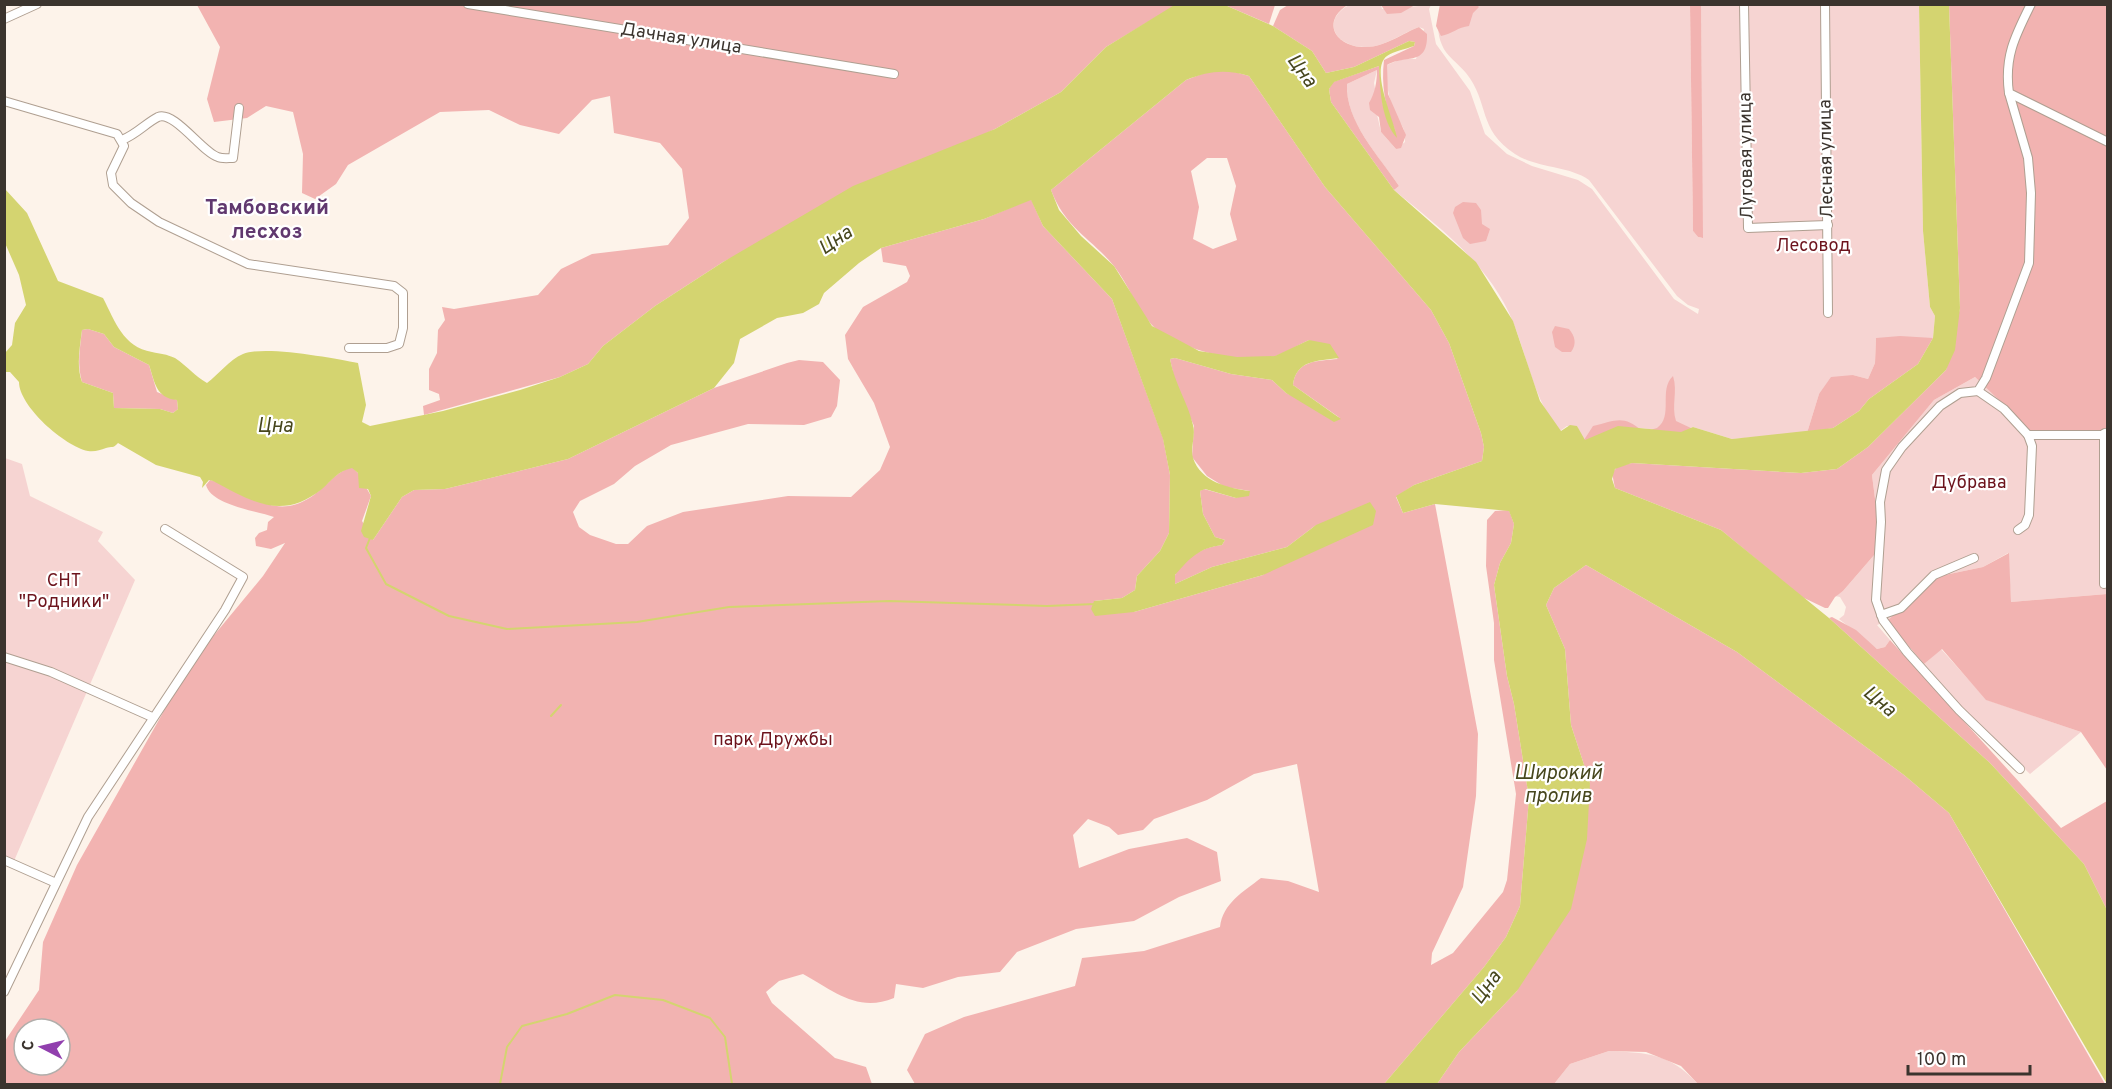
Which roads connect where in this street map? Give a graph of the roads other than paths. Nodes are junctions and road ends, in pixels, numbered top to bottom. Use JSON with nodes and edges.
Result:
{"nodes":[{"id":1,"x":37,"y":4,"type":"edge"},
{"id":2,"x":468,"y":4,"type":"edge"},
{"id":3,"x":1744,"y":4,"type":"edge"},
{"id":4,"x":1825,"y":4,"type":"edge"},
{"id":5,"x":2031,"y":4,"type":"edge"},
{"id":6,"x":4,"y":19,"type":"edge"},
{"id":7,"x":894,"y":74,"type":"dead end"},
{"id":8,"x":2009,"y":93,"type":"junction"},
{"id":9,"x":4,"y":101,"type":"edge"},
{"id":10,"x":239,"y":108,"type":"dead end"},
{"id":11,"x":122,"y":140,"type":"junction"},
{"id":12,"x":2108,"y":142,"type":"edge"},
{"id":13,"x":1828,"y":225,"type":"junction"},
{"id":14,"x":1828,"y":313,"type":"dead end"},
{"id":15,"x":349,"y":348,"type":"dead end"},
{"id":16,"x":1978,"y":392,"type":"junction"},
{"id":17,"x":2106,"y":432,"type":"edge"},
{"id":18,"x":2028,"y":435,"type":"junction"},
{"id":19,"x":165,"y":529,"type":"dead end"},
{"id":20,"x":2018,"y":530,"type":"dead end"},
{"id":21,"x":1974,"y":558,"type":"dead end"},
{"id":22,"x":2104,"y":584,"type":"dead end"},
{"id":23,"x":1881,"y":615,"type":"junction"},
{"id":24,"x":4,"y":657,"type":"edge"},
{"id":25,"x":152,"y":717,"type":"junction"},
{"id":26,"x":2020,"y":769,"type":"dead end"},
{"id":27,"x":4,"y":860,"type":"edge"},
{"id":28,"x":56,"y":883,"type":"junction"},
{"id":29,"x":4,"y":992,"type":"edge"}],
"edges":[{"from":1,"to":6,"type":"street"},
{"from":2,"to":7,"type":"street","name":"Дачная улица"},
{"from":3,"to":13,"type":"street","name":"Луговая улица"},
{"from":4,"to":13,"type":"street","name":"Лесная улица"},
{"from":5,"to":8,"type":"street"},
{"from":8,"to":12,"type":"street"},
{"from":8,"to":16,"type":"street"},
{"from":9,"to":11,"type":"street"},
{"from":10,"to":11,"type":"street"},
{"from":11,"to":15,"type":"street"},
{"from":13,"to":14,"type":"street","name":"Лесная улица"},
{"from":16,"to":18,"type":"street"},
{"from":16,"to":23,"type":"street"},
{"from":17,"to":18,"type":"street"},
{"from":17,"to":22,"type":"street"},
{"from":18,"to":20,"type":"street"},
{"from":19,"to":25,"type":"street"},
{"from":21,"to":23,"type":"street"},
{"from":23,"to":26,"type":"street"},
{"from":24,"to":25,"type":"street"},
{"from":25,"to":28,"type":"street"},
{"from":27,"to":28,"type":"street"},
{"from":28,"to":29,"type":"street"}]}
